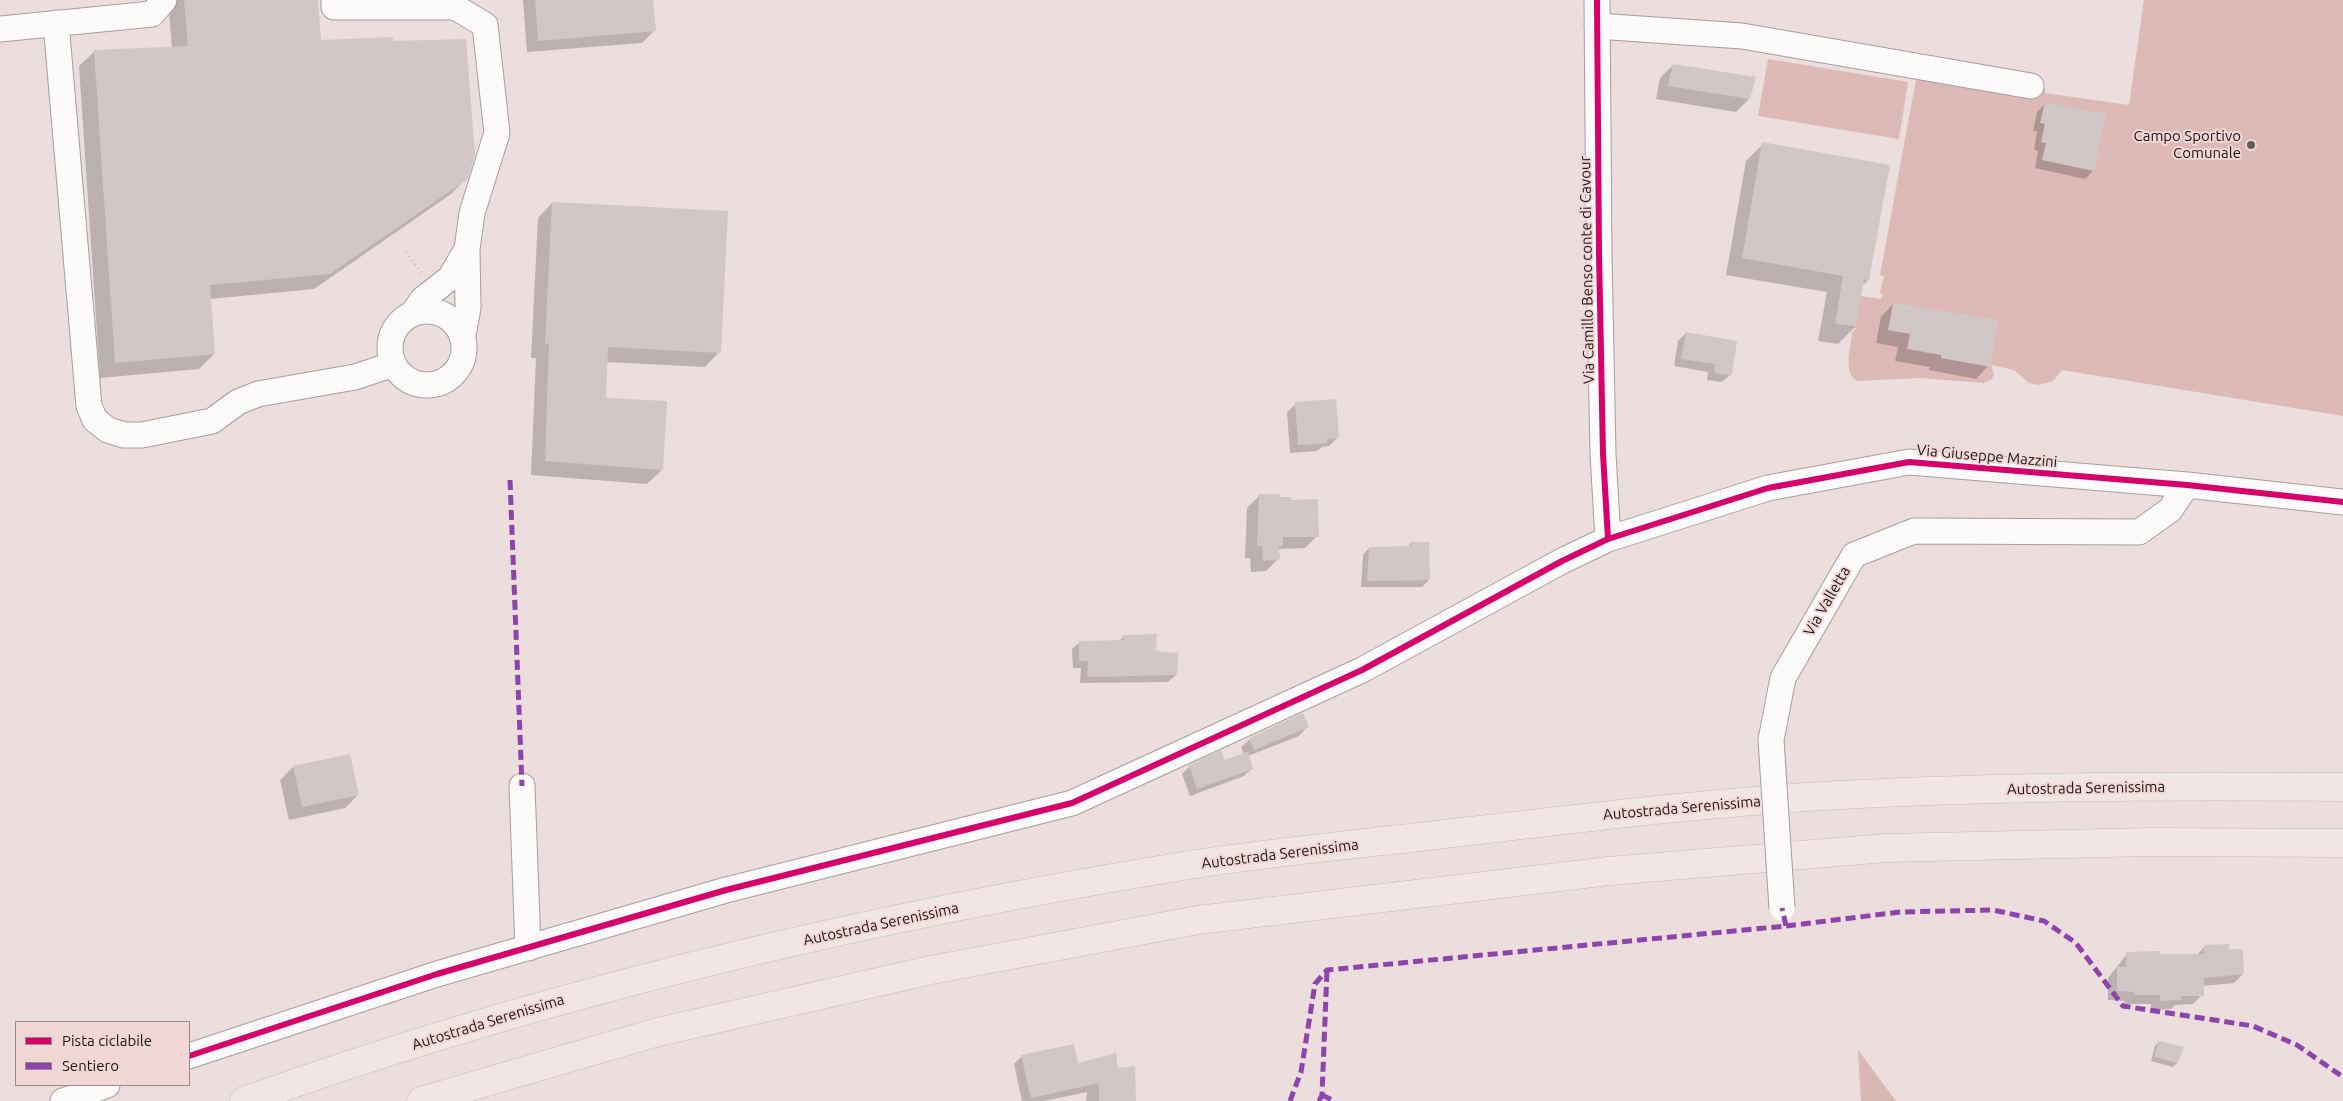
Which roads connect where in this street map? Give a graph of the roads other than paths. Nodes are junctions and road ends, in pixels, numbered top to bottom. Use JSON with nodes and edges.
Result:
{"nodes":[{"id":1,"x":164,"y":0,"type":"edge"},
{"id":2,"x":334,"y":0,"type":"edge"},
{"id":3,"x":1598,"y":0,"type":"edge"},
{"id":4,"x":56,"y":23,"type":"junction"},
{"id":5,"x":1597,"y":26,"type":"junction"},
{"id":6,"x":0,"y":28,"type":"edge"},
{"id":7,"x":2031,"y":86,"type":"dead end"},
{"id":8,"x":467,"y":249,"type":"junction"},
{"id":9,"x":413,"y":313,"type":"junction"},
{"id":10,"x":462,"y":335,"type":"junction"},
{"id":11,"x":394,"y":364,"type":"junction"},
{"id":12,"x":2188,"y":485,"type":"junction"},
{"id":13,"x":2343,"y":502,"type":"edge"},
{"id":14,"x":1608,"y":539,"type":"junction"},
{"id":15,"x":522,"y":786,"type":"dead end"},
{"id":16,"x":2343,"y":787,"type":"edge"},
{"id":17,"x":2343,"y":843,"type":"edge"},
{"id":18,"x":1782,"y":908,"type":"dead end"},
{"id":19,"x":528,"y":948,"type":"junction"},
{"id":20,"x":190,"y":1056,"type":"edge"},
{"id":21,"x":104,"y":1086,"type":"edge"},
{"id":22,"x":63,"y":1101,"type":"edge"},
{"id":23,"x":244,"y":1101,"type":"edge"},
{"id":24,"x":421,"y":1101,"type":"edge"}],
"edges":[{"from":1,"to":4,"type":"street"},
{"from":2,"to":8,"type":"street"},
{"from":3,"to":5,"type":"street","name":"Via Camillo Benso conte di Cavour"},
{"from":4,"to":6,"type":"street"},
{"from":4,"to":11,"type":"street"},
{"from":5,"to":7,"type":"street"},
{"from":5,"to":14,"type":"street","name":"Via Camillo Benso conte di Cavour"},
{"from":8,"to":9,"type":"street"},
{"from":8,"to":10,"type":"street"},
{"from":9,"to":10,"type":"street"},
{"from":9,"to":11,"type":"street"},
{"from":10,"to":11,"type":"street"},
{"from":12,"to":13,"type":"street","name":"Via Giuseppe Mazzini"},
{"from":12,"to":14,"type":"street","name":"Via Giuseppe Mazzini"},
{"from":12,"to":18,"type":"street","name":"Via Valletta","bridge":true},
{"from":14,"to":19,"type":"street","name":"Via Giuseppe Mazzini"},
{"from":15,"to":19,"type":"street"},
{"from":16,"to":23,"type":"highway","name":"Autostrada Serenissima"},
{"from":17,"to":24,"type":"highway"},
{"from":19,"to":20,"type":"street","name":"Via Giuseppe Mazzini"},
{"from":21,"to":22,"type":"street"}]}
